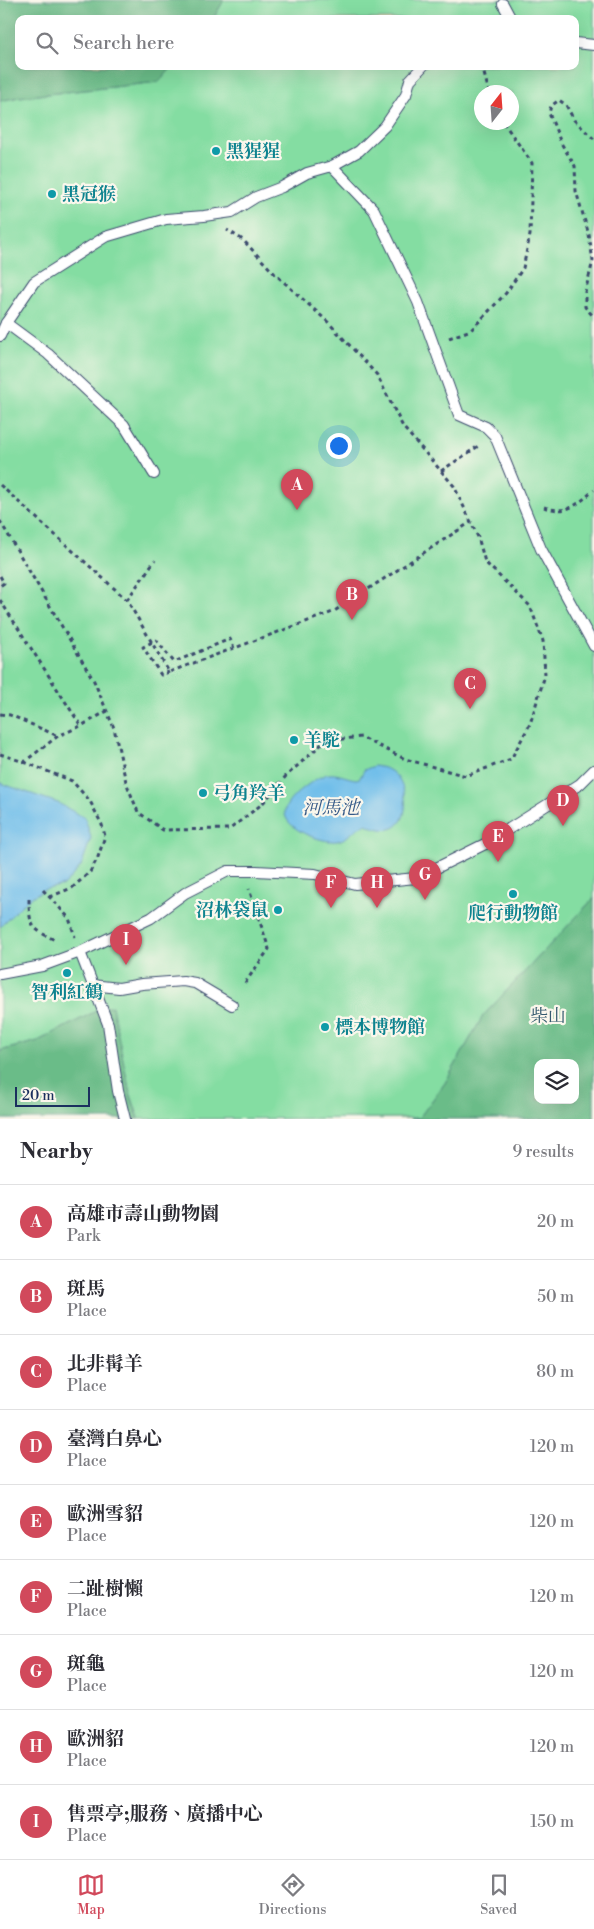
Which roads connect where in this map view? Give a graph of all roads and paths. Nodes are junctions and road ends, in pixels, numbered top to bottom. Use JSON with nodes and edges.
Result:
{"nodes":[{"id":1,"x":503,"y":4,"type":"dead end"},
{"id":2,"x":509,"y":15,"type":"edge"},
{"id":3,"x":579,"y":43,"type":"edge"},
{"id":4,"x":594,"y":45,"type":"edge"},
{"id":5,"x":419,"y":70,"type":"edge"},
{"id":6,"x":483,"y":70,"type":"edge"},
{"id":7,"x":487,"y":85,"type":"edge"},
{"id":8,"x":509,"y":130,"type":"edge"},
{"id":9,"x":594,"y":139,"type":"edge"},
{"id":10,"x":332,"y":166,"type":"junction"},
{"id":11,"x":204,"y":216,"type":"junction"},
{"id":12,"x":594,"y":317,"type":"edge"},
{"id":13,"x":6,"y":323,"type":"junction"},
{"id":14,"x":0,"y":336,"type":"edge"},
{"id":15,"x":432,"y":345,"type":"junction"},
{"id":16,"x":495,"y":436,"type":"junction"},
{"id":17,"x":441,"y":471,"type":"junction"},
{"id":18,"x":154,"y":474,"type":"dead end"},
{"id":19,"x":0,"y":485,"type":"edge"},
{"id":20,"x":594,"y":490,"type":"edge"},
{"id":21,"x":536,"y":502,"type":"dead end"},
{"id":22,"x":0,"y":521,"type":"edge"},
{"id":23,"x":471,"y":522,"type":"junction"},
{"id":24,"x":155,"y":560,"type":"dead end"},
{"id":25,"x":0,"y":576,"type":"edge"},
{"id":26,"x":0,"y":586,"type":"edge"},
{"id":27,"x":0,"y":600,"type":"edge"},
{"id":28,"x":127,"y":600,"type":"junction"},
{"id":29,"x":594,"y":646,"type":"edge"},
{"id":30,"x":234,"y":648,"type":"junction"},
{"id":31,"x":169,"y":672,"type":"junction"},
{"id":32,"x":107,"y":711,"type":"junction"},
{"id":33,"x":0,"y":714,"type":"edge"},
{"id":34,"x":81,"y":726,"type":"junction"},
{"id":35,"x":58,"y":736,"type":"junction"},
{"id":36,"x":0,"y":754,"type":"edge"},
{"id":37,"x":24,"y":762,"type":"junction"},
{"id":38,"x":594,"y":770,"type":"edge"},
{"id":39,"x":228,"y":871,"type":"junction"},
{"id":40,"x":43,"y":890,"type":"dead end"},
{"id":41,"x":49,"y":897,"type":"junction"},
{"id":42,"x":29,"y":899,"type":"dead end"},
{"id":43,"x":80,"y":952,"type":"junction"},
{"id":44,"x":0,"y":974,"type":"edge"},
{"id":45,"x":245,"y":983,"type":"dead end"},
{"id":46,"x":92,"y":985,"type":"junction"},
{"id":47,"x":232,"y":1005,"type":"dead end"},
{"id":48,"x":125,"y":1119,"type":"edge"}],
"edges":[{"from":1,"to":2,"type":"lane"},
{"from":3,"to":4,"type":"lane"},
{"from":5,"to":10,"type":"lane"},
{"from":6,"to":7,"type":"path"},
{"from":8,"to":15,"type":"path"},
{"from":9,"to":12,"type":"path"},
{"from":10,"to":11,"type":"lane"},
{"from":10,"to":15,"type":"lane"},
{"from":11,"to":13,"type":"lane"},
{"from":11,"to":17,"type":"path"},
{"from":13,"to":14,"type":"lane"},
{"from":13,"to":18,"type":"lane"},
{"from":15,"to":16,"type":"lane"},
{"from":16,"to":17,"type":"path"},
{"from":16,"to":29,"type":"lane"},
{"from":17,"to":23,"type":"path"},
{"from":19,"to":28,"type":"path","bridge":true},
{"from":20,"to":21,"type":"path"},
{"from":22,"to":32,"type":"path"},
{"from":23,"to":30,"type":"path","bridge":true},
{"from":23,"to":32,"type":"path"},
{"from":24,"to":28,"type":"path"},
{"from":25,"to":26,"type":"path"},
{"from":27,"to":34,"type":"path"},
{"from":28,"to":31,"type":"path","bridge":true},
{"from":30,"to":31,"type":"path","bridge":true},
{"from":30,"to":31,"type":"path"},
{"from":32,"to":34,"type":"path"},
{"from":33,"to":35,"type":"path"},
{"from":34,"to":35,"type":"path"},
{"from":35,"to":37,"type":"path"},
{"from":36,"to":37,"type":"path"},
{"from":37,"to":41,"type":"path"},
{"from":38,"to":39,"type":"lane"},
{"from":39,"to":43,"type":"lane"},
{"from":39,"to":45,"type":"path"},
{"from":40,"to":41,"type":"path"},
{"from":41,"to":43,"type":"path"},
{"from":42,"to":43,"type":"path"},
{"from":43,"to":44,"type":"lane"},
{"from":43,"to":46,"type":"lane"},
{"from":46,"to":47,"type":"lane"},
{"from":46,"to":48,"type":"lane"}]}
